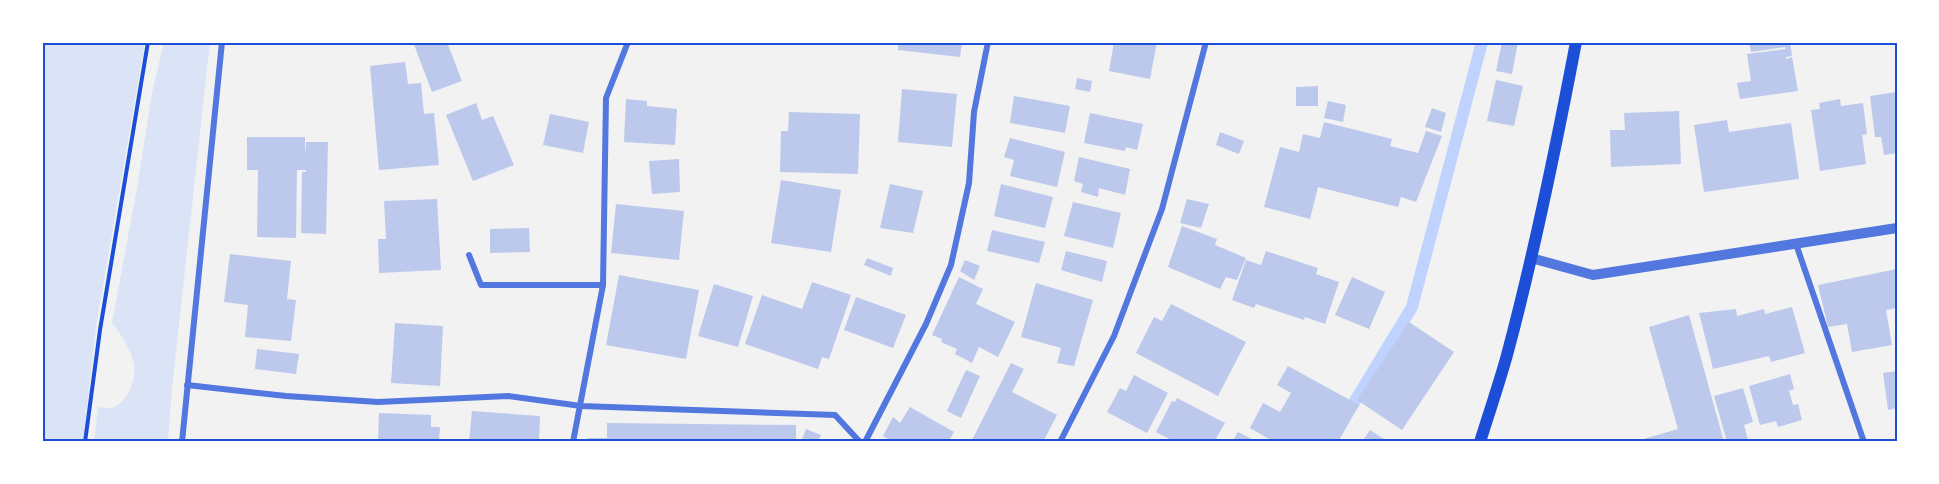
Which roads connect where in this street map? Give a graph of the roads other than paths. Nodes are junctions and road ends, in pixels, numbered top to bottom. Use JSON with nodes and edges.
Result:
{"nodes":[{"id":1,"x":222,"y":42,"type":"edge"},
{"id":2,"x":628,"y":42,"type":"edge"},
{"id":3,"x":988,"y":42,"type":"edge"},
{"id":4,"x":1206,"y":42,"type":"edge"},
{"id":5,"x":1576,"y":42,"type":"edge"},
{"id":6,"x":1897,"y":228,"type":"edge"},
{"id":7,"x":1796,"y":244,"type":"junction"},
{"id":8,"x":469,"y":255,"type":"dead end"},
{"id":9,"x":1531,"y":258,"type":"junction"},
{"id":10,"x":603,"y":285,"type":"junction"},
{"id":11,"x":187,"y":385,"type":"junction"},
{"id":12,"x":580,"y":406,"type":"junction"},
{"id":13,"x":182,"y":442,"type":"edge"},
{"id":14,"x":573,"y":442,"type":"edge"},
{"id":15,"x":860,"y":442,"type":"edge"},
{"id":16,"x":865,"y":442,"type":"edge"},
{"id":17,"x":1060,"y":442,"type":"edge"},
{"id":18,"x":1480,"y":442,"type":"edge"},
{"id":19,"x":1864,"y":442,"type":"edge"}],
"edges":[{"from":1,"to":11,"type":"street"},
{"from":2,"to":10,"type":"street"},
{"from":3,"to":16,"type":"street"},
{"from":4,"to":17,"type":"street"},
{"from":5,"to":9,"type":"main road"},
{"from":6,"to":7,"type":"street"},
{"from":7,"to":9,"type":"street"},
{"from":7,"to":19,"type":"street"},
{"from":8,"to":10,"type":"street"},
{"from":9,"to":18,"type":"main road"},
{"from":10,"to":12,"type":"street"},
{"from":11,"to":12,"type":"street"},
{"from":11,"to":13,"type":"street"},
{"from":12,"to":14,"type":"street"},
{"from":12,"to":15,"type":"street"}]}
